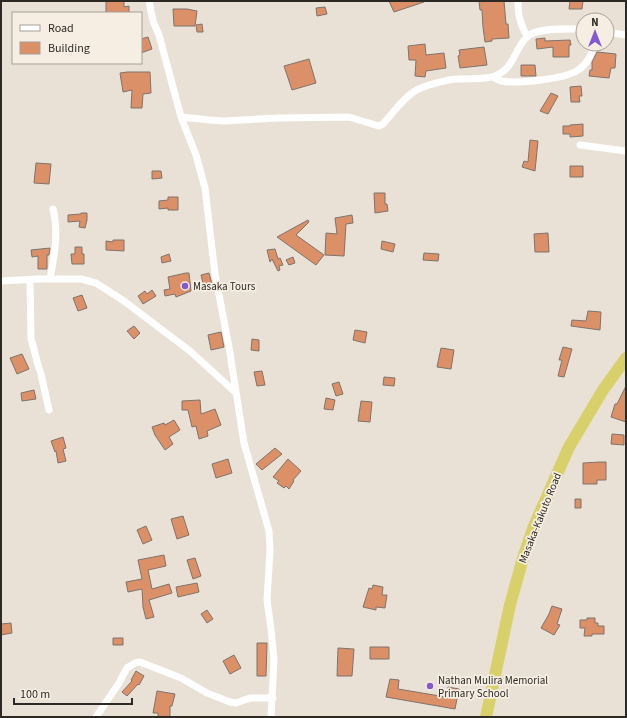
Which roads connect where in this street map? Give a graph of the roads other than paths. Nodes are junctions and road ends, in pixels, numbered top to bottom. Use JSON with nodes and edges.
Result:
{"nodes":[{"id":1,"x":149,"y":1,"type":"edge"},
{"id":2,"x":518,"y":1,"type":"edge"},
{"id":3,"x":575,"y":29,"type":"edge"},
{"id":4,"x":615,"y":33,"type":"edge"},
{"id":5,"x":626,"y":35,"type":"edge"},
{"id":6,"x":527,"y":36,"type":"junction"},
{"id":7,"x":592,"y":52,"type":"edge"},
{"id":8,"x":493,"y":77,"type":"junction"},
{"id":9,"x":181,"y":117,"type":"junction"},
{"id":10,"x":580,"y":145,"type":"dead end"},
{"id":11,"x":626,"y":151,"type":"edge"},
{"id":12,"x":53,"y":209,"type":"dead end"},
{"id":13,"x":50,"y":279,"type":"junction"},
{"id":14,"x":30,"y":280,"type":"junction"},
{"id":15,"x":1,"y":281,"type":"edge"},
{"id":16,"x":626,"y":358,"type":"edge"},
{"id":17,"x":235,"y":392,"type":"junction"},
{"id":18,"x":49,"y":410,"type":"dead end"},
{"id":19,"x":273,"y":698,"type":"junction"},
{"id":20,"x":96,"y":717,"type":"edge"},
{"id":21,"x":271,"y":717,"type":"edge"},
{"id":22,"x":486,"y":717,"type":"edge"}],
"edges":[{"from":1,"to":9,"type":"street"},
{"from":2,"to":6,"type":"street"},
{"from":3,"to":6,"type":"street"},
{"from":4,"to":5,"type":"street"},
{"from":6,"to":8,"type":"street"},
{"from":7,"to":8,"type":"street"},
{"from":8,"to":9,"type":"street"},
{"from":9,"to":17,"type":"street"},
{"from":10,"to":11,"type":"street"},
{"from":12,"to":13,"type":"street"},
{"from":13,"to":14,"type":"street"},
{"from":13,"to":17,"type":"street"},
{"from":14,"to":15,"type":"street"},
{"from":14,"to":18,"type":"street"},
{"from":16,"to":22,"type":"highway","name":"Masaka-Kakuto Road"},
{"from":17,"to":19,"type":"street"},
{"from":19,"to":20,"type":"street"},
{"from":19,"to":21,"type":"street"}]}
